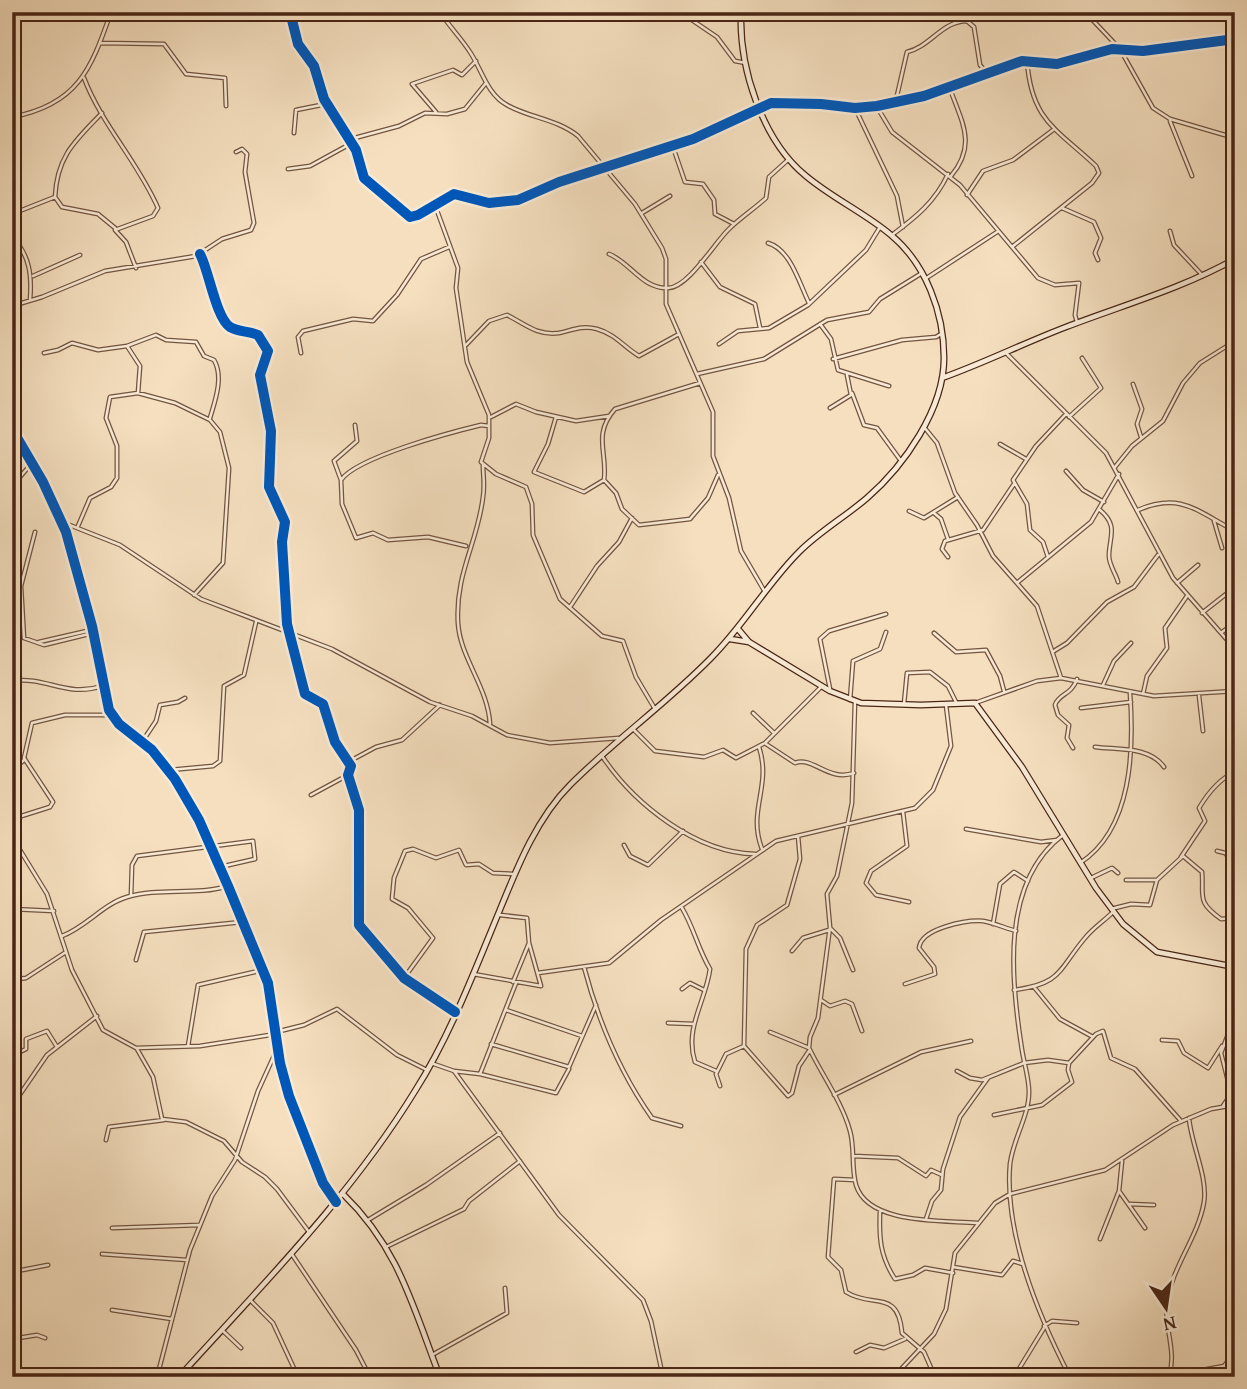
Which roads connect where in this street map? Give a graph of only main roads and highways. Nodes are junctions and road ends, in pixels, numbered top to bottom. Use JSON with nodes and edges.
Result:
{"nodes":[{"id":1,"x":741,"y":12,"type":"edge"},
{"id":2,"x":1235,"y":259,"type":"edge"},
{"id":3,"x":942,"y":378,"type":"junction"},
{"id":4,"x":12,"y":429,"type":"edge"},
{"id":5,"x":738,"y":629,"type":"junction"},
{"id":6,"x":729,"y":639,"type":"junction"},
{"id":7,"x":749,"y":642,"type":"junction"},
{"id":8,"x":1235,"y":967,"type":"edge"},
{"id":9,"x":343,"y":1194,"type":"junction"},
{"id":10,"x":336,"y":1202,"type":"junction"},
{"id":11,"x":179,"y":1377,"type":"edge"},
{"id":12,"x":440,"y":1377,"type":"edge"}],
"edges":[{"from":1,"to":3,"type":"main road"},
{"from":2,"to":3,"type":"main road"},
{"from":3,"to":5,"type":"main road"},
{"from":4,"to":10,"type":"main road"},
{"from":5,"to":6,"type":"main road"},
{"from":5,"to":7,"type":"main road"},
{"from":6,"to":7,"type":"main road"},
{"from":6,"to":9,"type":"main road"},
{"from":7,"to":8,"type":"main road"},
{"from":9,"to":10,"type":"main road"},
{"from":9,"to":12,"type":"main road"},
{"from":10,"to":11,"type":"main road"}]}
